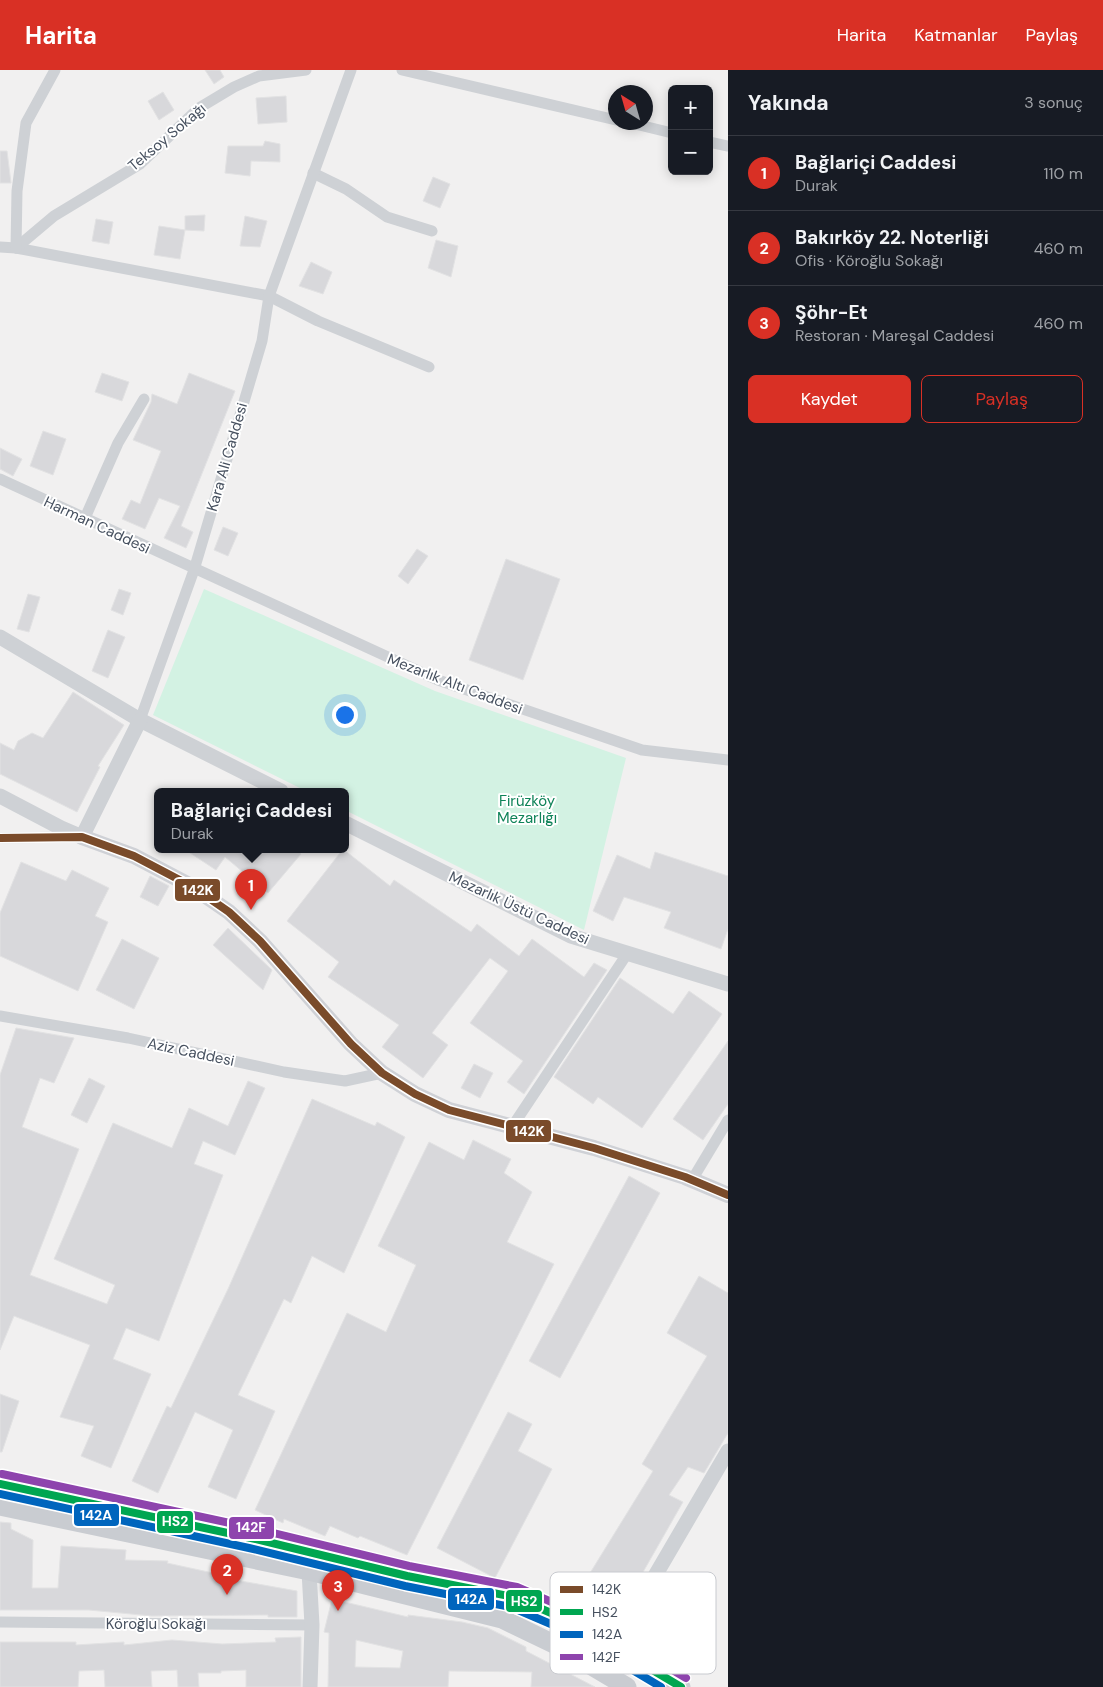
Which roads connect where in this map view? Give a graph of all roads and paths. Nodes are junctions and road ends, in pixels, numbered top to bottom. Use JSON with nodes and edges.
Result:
{"nodes":[{"id":1,"x":55,"y":70,"type":"edge"},
{"id":2,"x":306,"y":70,"type":"edge"},
{"id":3,"x":351,"y":70,"type":"edge"},
{"id":4,"x":402,"y":70,"type":"edge"},
{"id":5,"x":608,"y":118,"type":"edge"},
{"id":6,"x":653,"y":128,"type":"edge"},
{"id":7,"x":668,"y":132,"type":"edge"},
{"id":8,"x":713,"y":143,"type":"edge"},
{"id":9,"x":728,"y":146,"type":"edge"},
{"id":10,"x":313,"y":173,"type":"junction"},
{"id":11,"x":432,"y":231,"type":"dead end"},
{"id":12,"x":0,"y":247,"type":"edge"},
{"id":13,"x":16,"y":248,"type":"junction"},
{"id":14,"x":269,"y":296,"type":"junction"},
{"id":15,"x":430,"y":367,"type":"dead end"},
{"id":16,"x":144,"y":399,"type":"dead end"},
{"id":17,"x":0,"y":479,"type":"edge"},
{"id":18,"x":85,"y":518,"type":"junction"},
{"id":19,"x":194,"y":570,"type":"junction"},
{"id":20,"x":0,"y":637,"type":"edge"},
{"id":21,"x":140,"y":720,"type":"junction"},
{"id":22,"x":728,"y":760,"type":"edge"},
{"id":23,"x":275,"y":788,"type":"edge"},
{"id":24,"x":0,"y":796,"type":"edge"},
{"id":25,"x":349,"y":825,"type":"edge"},
{"id":26,"x":82,"y":836,"type":"junction"},
{"id":27,"x":0,"y":838,"type":"edge"},
{"id":28,"x":627,"y":954,"type":"junction"},
{"id":29,"x":728,"y":984,"type":"edge"},
{"id":30,"x":0,"y":1016,"type":"edge"},
{"id":31,"x":382,"y":1073,"type":"junction"},
{"id":32,"x":728,"y":1120,"type":"edge"},
{"id":33,"x":512,"y":1127,"type":"junction"},
{"id":34,"x":692,"y":1180,"type":"junction"},
{"id":35,"x":728,"y":1195,"type":"edge"},
{"id":36,"x":728,"y":1451,"type":"edge"},
{"id":37,"x":0,"y":1484,"type":"edge"},
{"id":38,"x":0,"y":1506,"type":"edge"},
{"id":39,"x":285,"y":1546,"type":"junction"},
{"id":40,"x":309,"y":1571,"type":"junction"},
{"id":41,"x":657,"y":1572,"type":"edge"},
{"id":42,"x":550,"y":1613,"type":"edge"},
{"id":43,"x":0,"y":1622,"type":"edge"},
{"id":44,"x":312,"y":1625,"type":"junction"},
{"id":45,"x":550,"y":1641,"type":"edge"},
{"id":46,"x":606,"y":1674,"type":"edge"},
{"id":47,"x":660,"y":1674,"type":"edge"},
{"id":48,"x":310,"y":1687,"type":"edge"},
{"id":49,"x":627,"y":1687,"type":"edge"},
{"id":50,"x":681,"y":1687,"type":"edge"}],
"edges":[{"from":1,"to":13,"type":"street"},
{"from":2,"to":13,"type":"street","name":"Teksoy Sokağı"},
{"from":3,"to":10,"type":"street","name":"Kara Ali Caddesi"},
{"from":4,"to":5,"type":"street"},
{"from":6,"to":7,"type":"street"},
{"from":8,"to":9,"type":"street"},
{"from":10,"to":11,"type":"street"},
{"from":10,"to":14,"type":"street","name":"Kara Ali Caddesi"},
{"from":12,"to":13,"type":"street"},
{"from":13,"to":14,"type":"street"},
{"from":14,"to":15,"type":"street"},
{"from":14,"to":19,"type":"street","name":"Kara Ali Caddesi"},
{"from":16,"to":18,"type":"street"},
{"from":17,"to":18,"type":"street","name":"Harman Caddesi"},
{"from":18,"to":19,"type":"street","name":"Harman Caddesi"},
{"from":19,"to":21,"type":"street","name":"Kara Ali Caddesi"},
{"from":19,"to":22,"type":"street","name":"Mezarlık Altı Caddesi"},
{"from":20,"to":21,"type":"street"},
{"from":21,"to":23,"type":"street"},
{"from":21,"to":26,"type":"street","name":"Kara Ali Caddesi"},
{"from":24,"to":26,"type":"street"},
{"from":25,"to":28,"type":"street","name":"Mezarlık Üstü Caddesi"},
{"from":26,"to":27,"type":"street"},
{"from":26,"to":31,"type":"main road"},
{"from":28,"to":29,"type":"street","name":"Mezarlık Üstü Caddesi"},
{"from":28,"to":33,"type":"street"},
{"from":30,"to":31,"type":"street","name":"Aziz Caddesi"},
{"from":31,"to":33,"type":"main road"},
{"from":32,"to":34,"type":"street"},
{"from":33,"to":34,"type":"main road"},
{"from":34,"to":35,"type":"main road"},
{"from":36,"to":41,"type":"street"},
{"from":37,"to":39,"type":"main road"},
{"from":38,"to":40,"type":"main road"},
{"from":39,"to":40,"type":"main road"},
{"from":39,"to":42,"type":"main road"},
{"from":40,"to":44,"type":"street"},
{"from":40,"to":45,"type":"main road"},
{"from":43,"to":44,"type":"street","name":"Köroğlu Sokağı"},
{"from":44,"to":48,"type":"street"},
{"from":46,"to":49,"type":"main road"},
{"from":47,"to":50,"type":"main road"}]}
